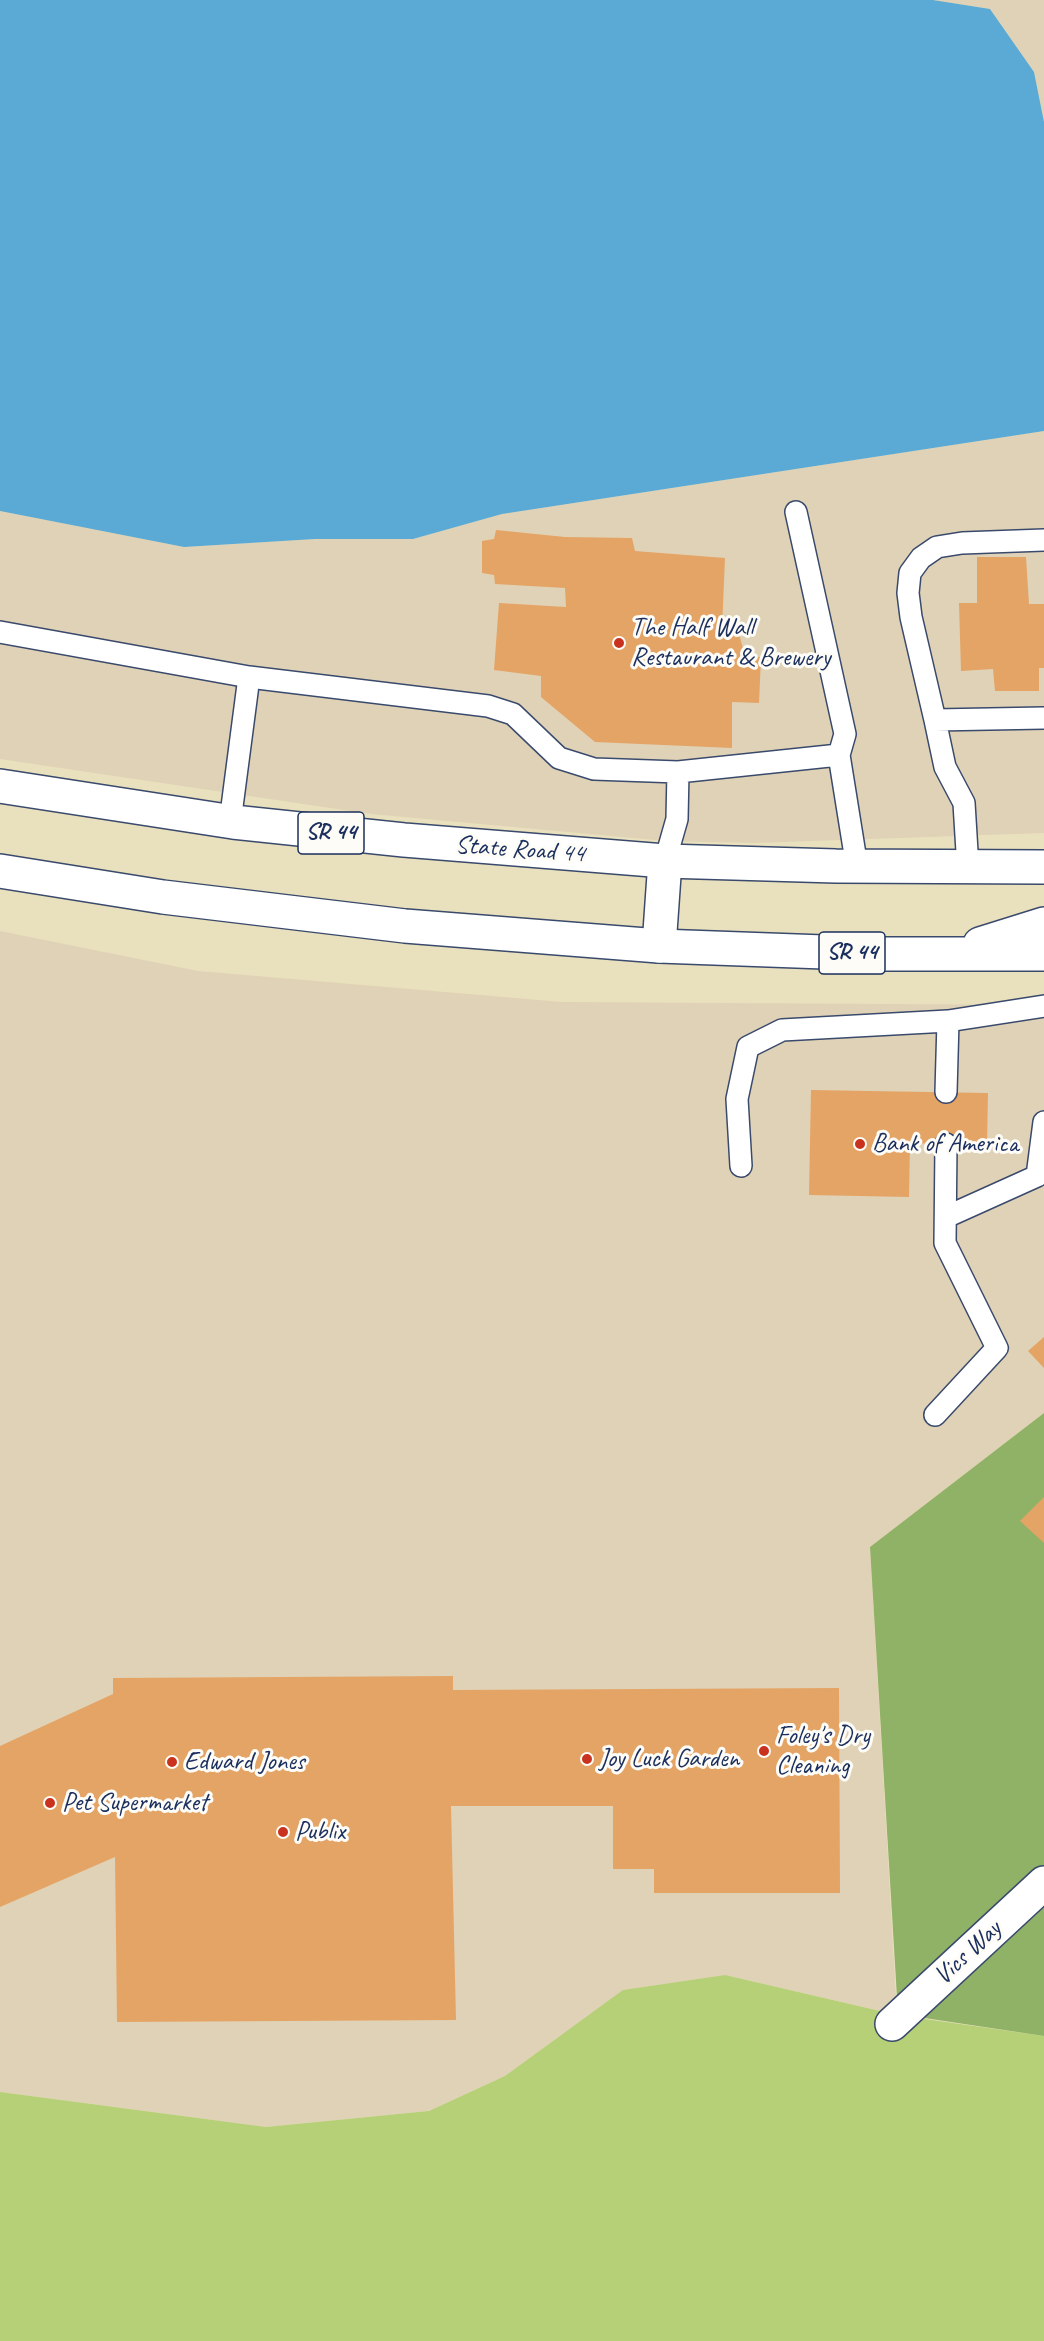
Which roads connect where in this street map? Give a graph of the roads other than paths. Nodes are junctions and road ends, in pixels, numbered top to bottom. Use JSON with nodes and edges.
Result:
{"nodes":[{"id":1,"x":796,"y":512,"type":"dead end"},
{"id":2,"x":1044,"y":540,"type":"edge"},
{"id":3,"x":0,"y":632,"type":"edge"},
{"id":4,"x":249,"y":677,"type":"junction"},
{"id":5,"x":1044,"y":718,"type":"edge"},
{"id":6,"x":935,"y":720,"type":"junction"},
{"id":7,"x":838,"y":754,"type":"junction"},
{"id":8,"x":678,"y":772,"type":"junction"},
{"id":9,"x":0,"y":786,"type":"edge"},
{"id":10,"x":230,"y":822,"type":"junction"},
{"id":11,"x":665,"y":861,"type":"junction"},
{"id":12,"x":857,"y":867,"type":"junction"},
{"id":13,"x":1044,"y":867,"type":"edge"},
{"id":14,"x":968,"y":868,"type":"junction"},
{"id":15,"x":0,"y":871,"type":"edge"},
{"id":16,"x":1044,"y":924,"type":"edge"},
{"id":17,"x":659,"y":946,"type":"junction"},
{"id":18,"x":946,"y":954,"type":"junction"},
{"id":19,"x":1044,"y":954,"type":"edge"},
{"id":20,"x":1044,"y":1006,"type":"edge"},
{"id":21,"x":948,"y":1021,"type":"junction"},
{"id":22,"x":946,"y":1092,"type":"dead end"},
{"id":23,"x":1044,"y":1122,"type":"edge"},
{"id":24,"x":946,"y":1144,"type":"dead end"},
{"id":25,"x":741,"y":1167,"type":"dead end"},
{"id":26,"x":946,"y":1217,"type":"junction"},
{"id":27,"x":935,"y":1415,"type":"dead end"},
{"id":28,"x":1044,"y":1883,"type":"edge"},
{"id":29,"x":892,"y":2024,"type":"dead end"}],
"edges":[{"from":1,"to":7,"type":"lane"},
{"from":2,"to":6,"type":"lane"},
{"from":3,"to":4,"type":"lane"},
{"from":4,"to":8,"type":"lane"},
{"from":4,"to":10,"type":"lane"},
{"from":5,"to":6,"type":"lane"},
{"from":6,"to":14,"type":"lane"},
{"from":7,"to":8,"type":"lane"},
{"from":7,"to":12,"type":"lane"},
{"from":8,"to":11,"type":"lane"},
{"from":9,"to":10,"type":"main road","name":"State Road 44","number":"SR 44"},
{"from":10,"to":11,"type":"main road","name":"State Road 44","number":"SR 44"},
{"from":11,"to":12,"type":"main road","name":"State Road 44","number":"SR 44"},
{"from":11,"to":17,"type":"main road"},
{"from":12,"to":14,"type":"main road","name":"State Road 44","number":"SR 44"},
{"from":13,"to":14,"type":"main road","name":"State Road 44","number":"SR 44"},
{"from":15,"to":17,"type":"main road","number":"SR 44"},
{"from":16,"to":18,"type":"main road"},
{"from":17,"to":18,"type":"main road","number":"SR 44"},
{"from":18,"to":19,"type":"main road","number":"SR 44"},
{"from":20,"to":21,"type":"lane"},
{"from":21,"to":22,"type":"lane"},
{"from":21,"to":25,"type":"lane"},
{"from":23,"to":26,"type":"lane"},
{"from":24,"to":26,"type":"lane"},
{"from":26,"to":27,"type":"lane"},
{"from":28,"to":29,"type":"main road","name":"Vics Way"}]}
